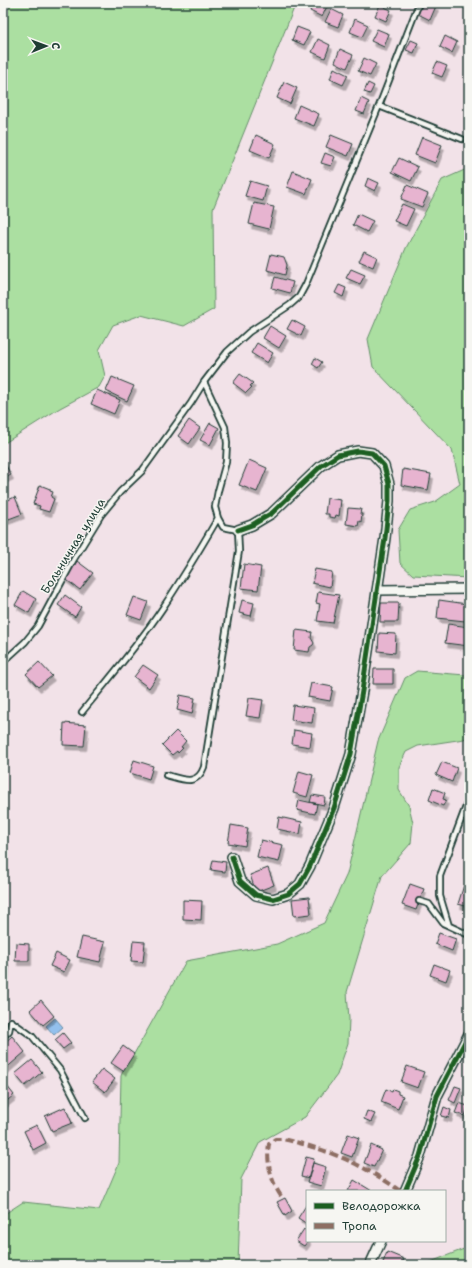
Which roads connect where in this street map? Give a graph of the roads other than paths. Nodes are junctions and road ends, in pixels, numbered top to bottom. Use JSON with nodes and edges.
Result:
{"nodes":[{"id":1,"x":419,"y":3,"type":"edge"},
{"id":2,"x":379,"y":106,"type":"junction"},
{"id":3,"x":462,"y":139,"type":"dead end"},
{"id":4,"x":204,"y":382,"type":"junction"},
{"id":5,"x":218,"y":518,"type":"junction"},
{"id":6,"x":238,"y":530,"type":"junction"},
{"id":7,"x":469,"y":589,"type":"edge"},
{"id":8,"x":377,"y":590,"type":"junction"},
{"id":9,"x":3,"y":662,"type":"edge"},
{"id":10,"x":82,"y":712,"type":"dead end"},
{"id":11,"x":166,"y":775,"type":"dead end"},
{"id":12,"x":468,"y":801,"type":"dead end"},
{"id":13,"x":232,"y":857,"type":"dead end"},
{"id":14,"x":419,"y":900,"type":"dead end"},
{"id":15,"x":449,"y":926,"type":"junction"},
{"id":16,"x":469,"y":935,"type":"edge"},
{"id":17,"x":469,"y":1034,"type":"edge"},
{"id":18,"x":3,"y":1037,"type":"edge"},
{"id":19,"x":85,"y":1118,"type":"dead end"},
{"id":20,"x":405,"y":1190,"type":"edge"},
{"id":21,"x":381,"y":1242,"type":"edge"},
{"id":22,"x":370,"y":1265,"type":"edge"}],
"edges":[{"from":1,"to":2,"type":"lane","name":"Больничная улица"},
{"from":2,"to":3,"type":"lane"},
{"from":2,"to":4,"type":"lane","name":"Больничная улица"},
{"from":4,"to":5,"type":"lane"},
{"from":4,"to":9,"type":"lane","name":"Больничная улица"},
{"from":5,"to":6,"type":"lane"},
{"from":5,"to":10,"type":"lane"},
{"from":6,"to":8,"type":"street"},
{"from":6,"to":11,"type":"lane"},
{"from":7,"to":8,"type":"street"},
{"from":8,"to":13,"type":"street"},
{"from":12,"to":15,"type":"lane"},
{"from":14,"to":15,"type":"lane"},
{"from":15,"to":16,"type":"lane"},
{"from":17,"to":20,"type":"street"},
{"from":18,"to":19,"type":"lane"},
{"from":21,"to":22,"type":"street"}]}
